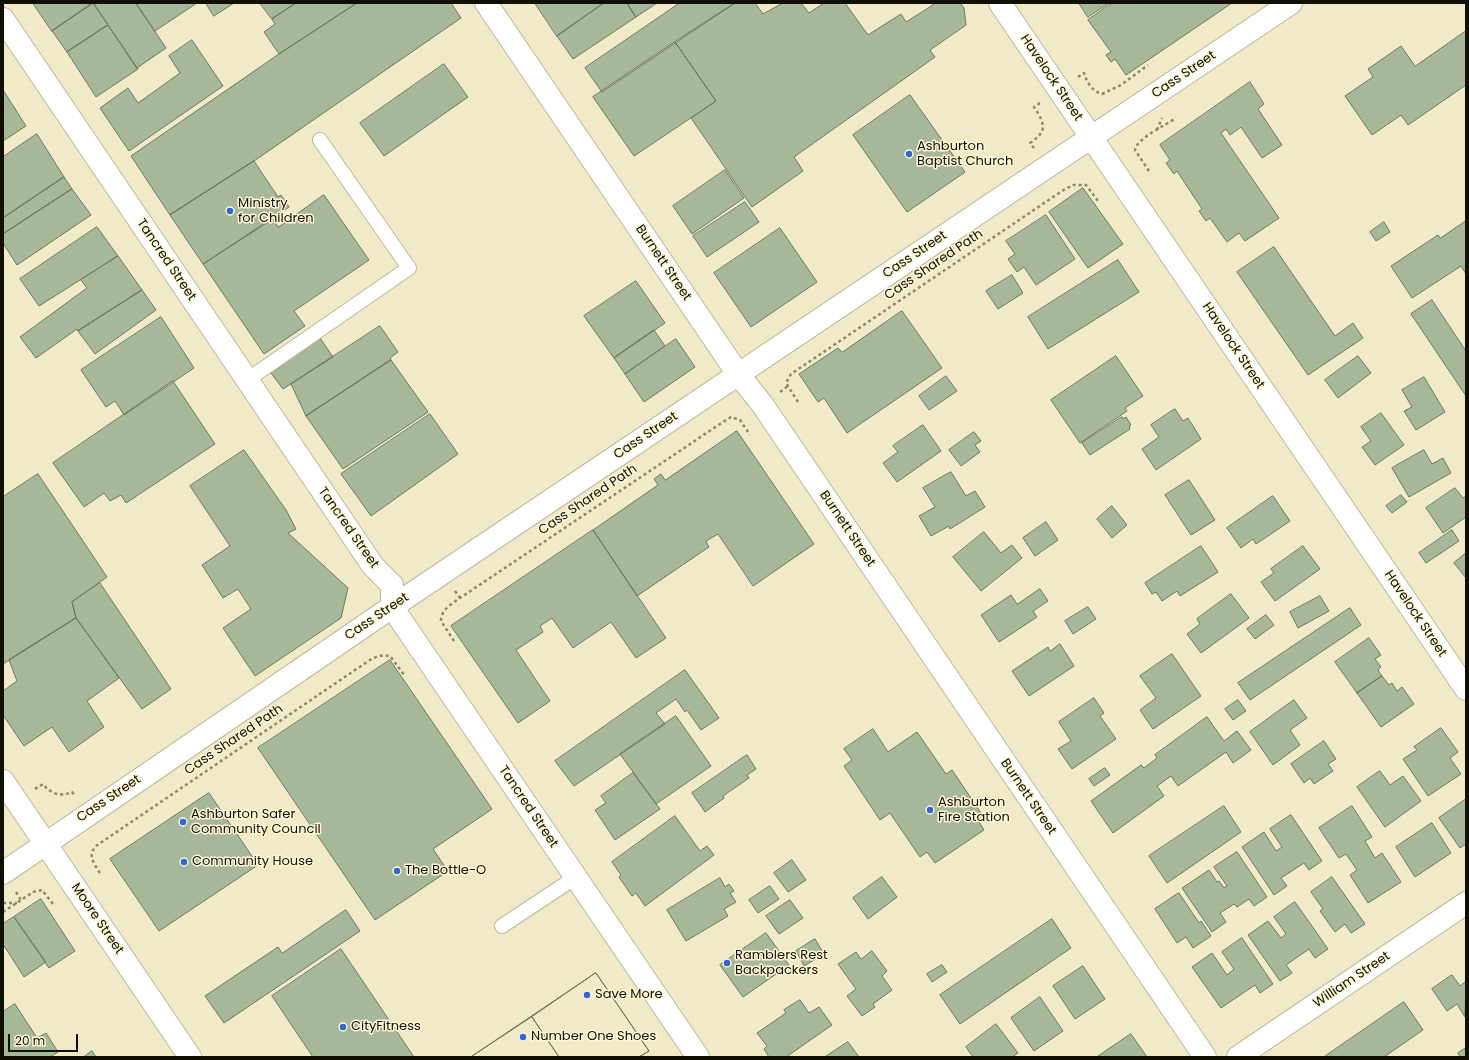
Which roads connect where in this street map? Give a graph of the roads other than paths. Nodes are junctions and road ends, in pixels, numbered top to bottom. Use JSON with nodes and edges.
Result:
{"nodes":[{"id":1,"x":486,"y":3,"type":"edge"},
{"id":2,"x":1000,"y":3,"type":"edge"},
{"id":3,"x":1291,"y":3,"type":"edge"},
{"id":4,"x":3,"y":19,"type":"edge"},
{"id":5,"x":1091,"y":137,"type":"junction"},
{"id":6,"x":320,"y":140,"type":"dead end"},
{"id":7,"x":738,"y":374,"type":"junction"},
{"id":8,"x":247,"y":380,"type":"junction"},
{"id":9,"x":392,"y":607,"type":"junction"},
{"id":10,"x":1466,"y":689,"type":"edge"},
{"id":11,"x":3,"y":780,"type":"edge"},
{"id":12,"x":45,"y":843,"type":"junction"},
{"id":13,"x":3,"y":872,"type":"edge"},
{"id":14,"x":576,"y":877,"type":"junction"},
{"id":15,"x":1466,"y":903,"type":"edge"},
{"id":16,"x":502,"y":926,"type":"dead end"},
{"id":17,"x":190,"y":1057,"type":"edge"},
{"id":18,"x":698,"y":1057,"type":"edge"},
{"id":19,"x":1205,"y":1057,"type":"edge"},
{"id":20,"x":1238,"y":1057,"type":"edge"}],
"edges":[{"from":1,"to":7,"type":"street","name":"Burnett Street"},
{"from":2,"to":5,"type":"street","name":"Havelock Street"},
{"from":3,"to":5,"type":"street","name":"Cass Street"},
{"from":4,"to":8,"type":"street","name":"Tancred Street"},
{"from":5,"to":7,"type":"street","name":"Cass Street"},
{"from":5,"to":10,"type":"street","name":"Havelock Street"},
{"from":6,"to":8,"type":"lane"},
{"from":7,"to":9,"type":"street","name":"Cass Street"},
{"from":7,"to":19,"type":"street","name":"Burnett Street"},
{"from":8,"to":9,"type":"street","name":"Tancred Street"},
{"from":9,"to":12,"type":"street","name":"Cass Street"},
{"from":9,"to":14,"type":"street","name":"Tancred Street"},
{"from":11,"to":12,"type":"street","name":"Moore Street"},
{"from":12,"to":13,"type":"street","name":"Cass Street"},
{"from":12,"to":17,"type":"street","name":"Moore Street"},
{"from":14,"to":16,"type":"lane"},
{"from":14,"to":18,"type":"street","name":"Tancred Street"},
{"from":15,"to":20,"type":"street","name":"William Street"}]}
